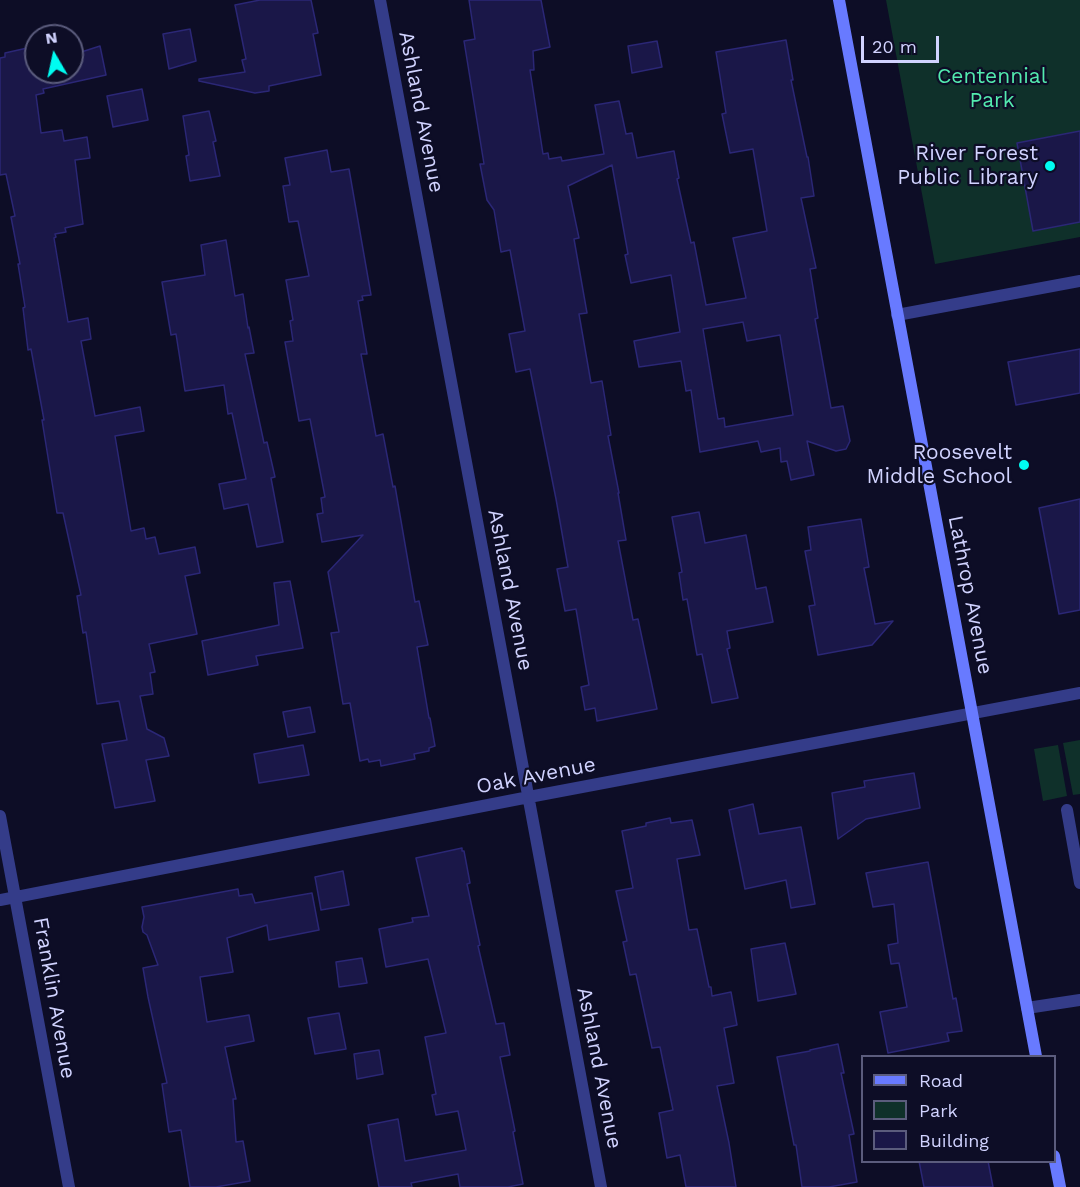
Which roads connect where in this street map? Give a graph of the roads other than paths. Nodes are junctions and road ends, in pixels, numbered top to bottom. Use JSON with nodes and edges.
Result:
{"nodes":[{"id":1,"x":380,"y":0,"type":"edge"},
{"id":2,"x":839,"y":0,"type":"edge"},
{"id":3,"x":1080,"y":281,"type":"edge"},
{"id":4,"x":897,"y":315,"type":"junction"},
{"id":5,"x":1080,"y":693,"type":"edge"},
{"id":6,"x":972,"y":714,"type":"junction"},
{"id":7,"x":529,"y":797,"type":"junction"},
{"id":8,"x":1067,"y":810,"type":"dead end"},
{"id":9,"x":0,"y":816,"type":"edge"},
{"id":10,"x":1080,"y":883,"type":"edge"},
{"id":11,"x":15,"y":897,"type":"junction"},
{"id":12,"x":0,"y":900,"type":"edge"},
{"id":13,"x":1080,"y":1000,"type":"edge"},
{"id":14,"x":1027,"y":1008,"type":"junction"},
{"id":15,"x":1036,"y":1055,"type":"edge"},
{"id":16,"x":1055,"y":1163,"type":"edge"},
{"id":17,"x":69,"y":1187,"type":"edge"},
{"id":18,"x":602,"y":1187,"type":"edge"},
{"id":19,"x":1060,"y":1187,"type":"edge"}],
"edges":[{"from":1,"to":7,"type":"street","name":"Ashland Avenue"},
{"from":2,"to":4,"type":"street","name":"Lathrop Avenue"},
{"from":3,"to":4,"type":"street"},
{"from":4,"to":6,"type":"street","name":"Lathrop Avenue"},
{"from":5,"to":6,"type":"street","name":"Oak Avenue"},
{"from":6,"to":7,"type":"street","name":"Oak Avenue"},
{"from":6,"to":14,"type":"street","name":"Lathrop Avenue"},
{"from":7,"to":11,"type":"street","name":"Oak Avenue"},
{"from":7,"to":18,"type":"street","name":"Ashland Avenue"},
{"from":8,"to":10,"type":"street"},
{"from":9,"to":11,"type":"street","name":"Franklin Avenue"},
{"from":11,"to":12,"type":"street","name":"Oak Avenue"},
{"from":11,"to":17,"type":"street","name":"Franklin Avenue"},
{"from":13,"to":14,"type":"street"},
{"from":14,"to":15,"type":"street","name":"Lathrop Avenue"},
{"from":16,"to":19,"type":"street"}]}
